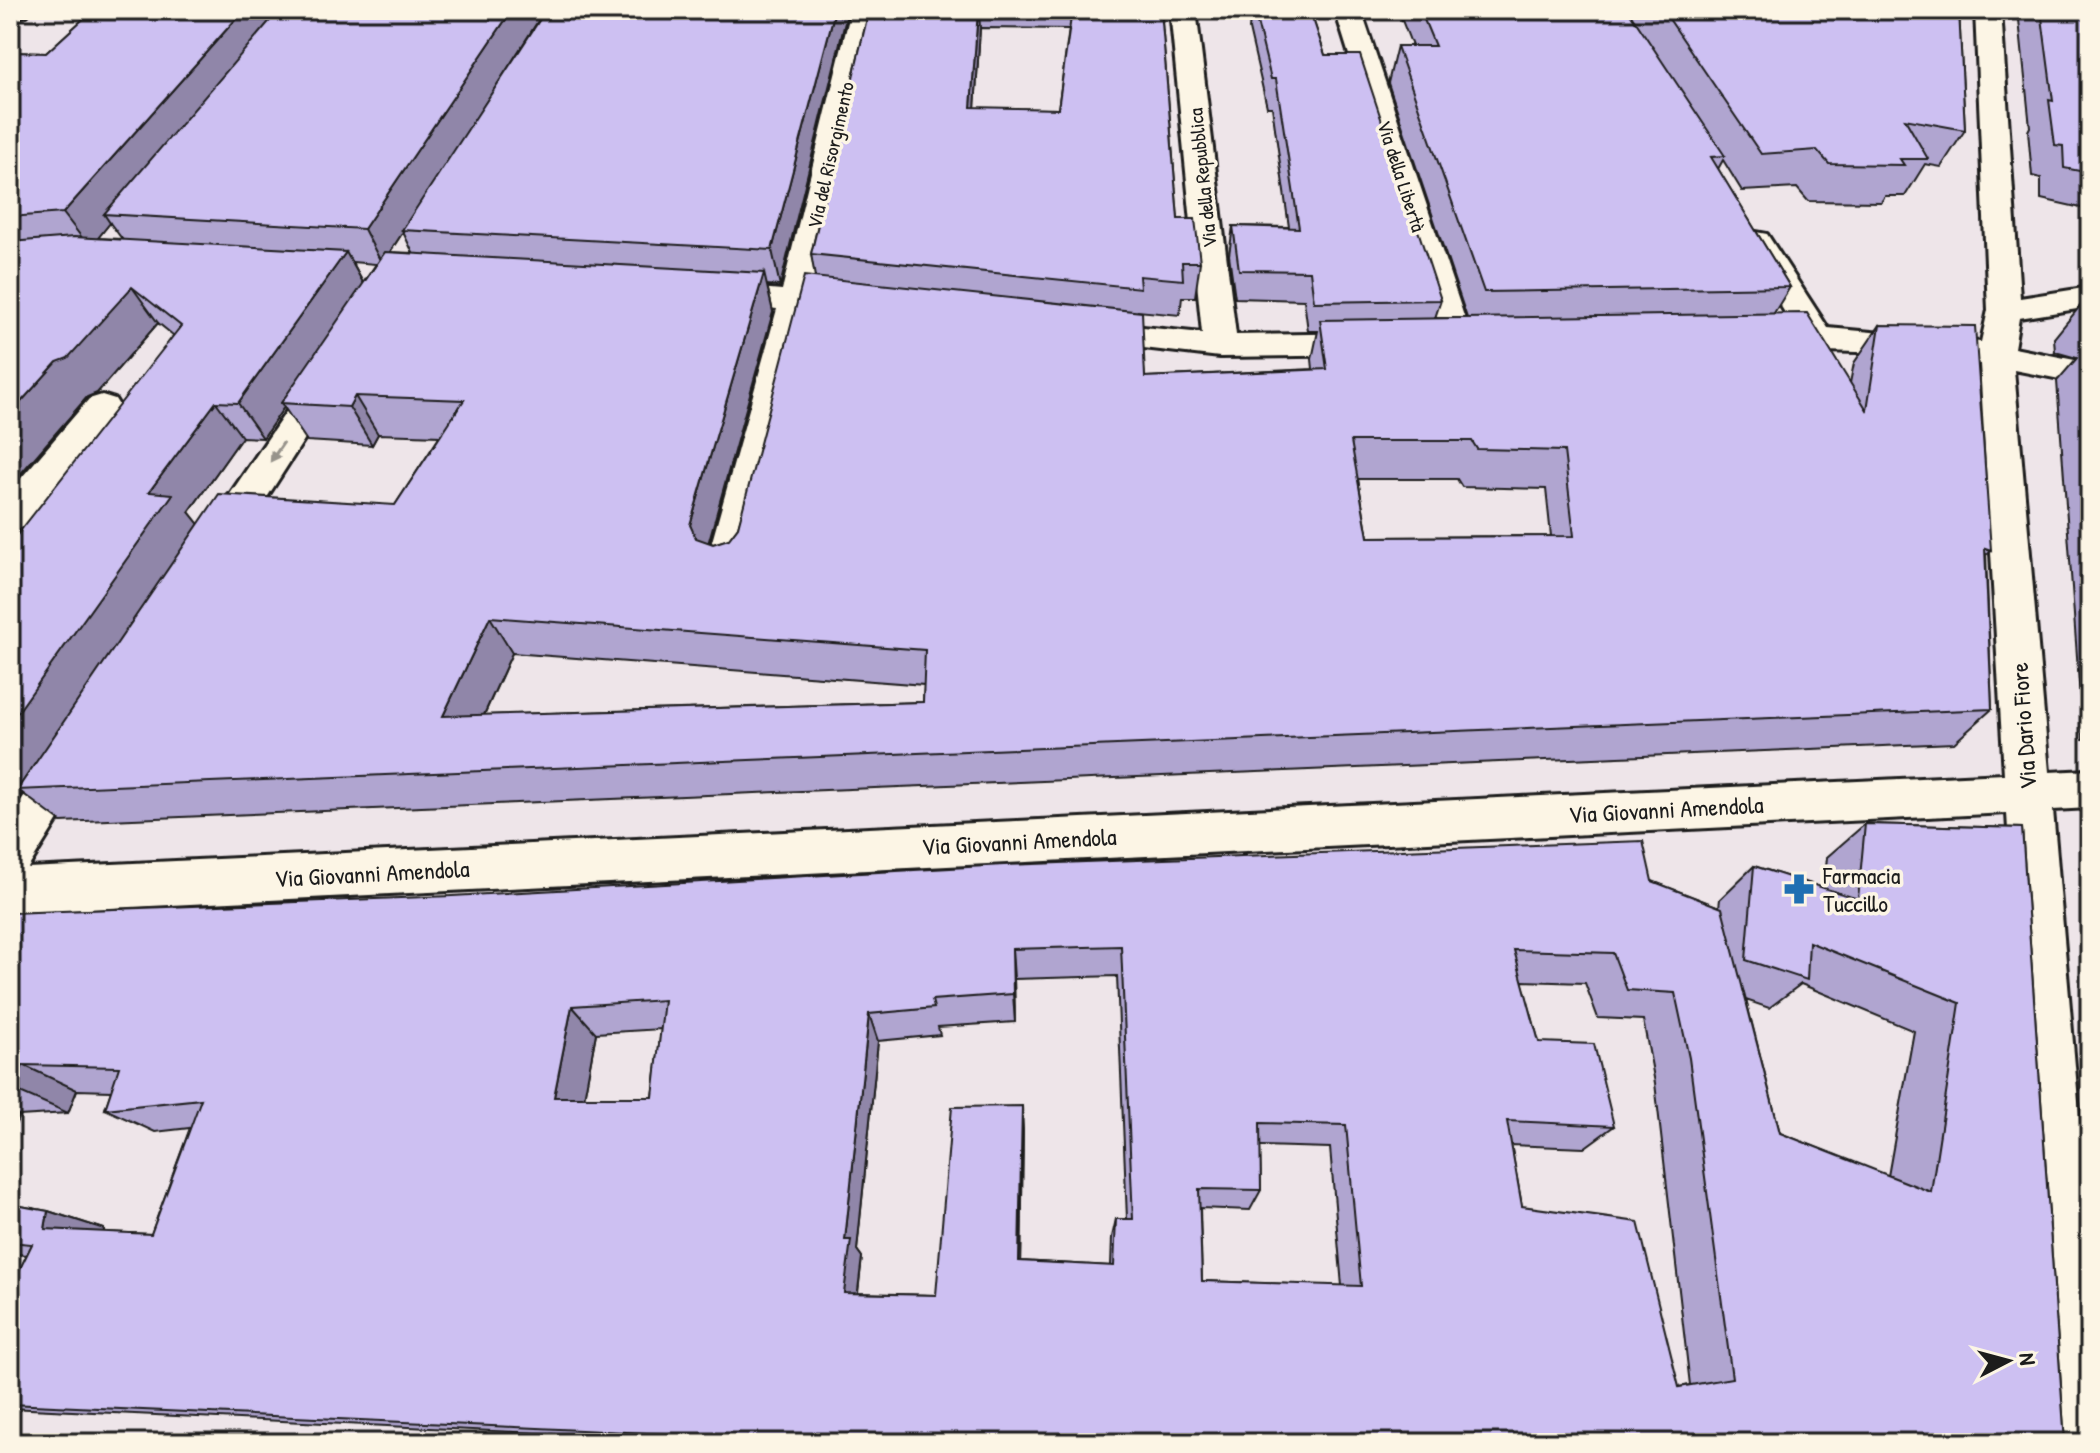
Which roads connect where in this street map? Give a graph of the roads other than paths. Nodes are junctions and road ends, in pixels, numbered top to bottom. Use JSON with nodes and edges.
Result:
{"nodes":[{"id":1,"x":18,"y":10,"type":"edge"},
{"id":2,"x":864,"y":10,"type":"edge"},
{"id":3,"x":1183,"y":10,"type":"edge"},
{"id":4,"x":1348,"y":10,"type":"edge"},
{"id":5,"x":1988,"y":10,"type":"edge"},
{"id":6,"x":10,"y":13,"type":"edge"},
{"id":7,"x":1742,"y":219,"type":"edge"},
{"id":8,"x":676,"y":292,"type":"edge"},
{"id":9,"x":2090,"y":297,"type":"edge"},
{"id":10,"x":796,"y":300,"type":"junction"},
{"id":11,"x":890,"y":310,"type":"edge"},
{"id":12,"x":2004,"y":310,"type":"junction"},
{"id":13,"x":1047,"y":327,"type":"edge"},
{"id":14,"x":1817,"y":337,"type":"junction"},
{"id":15,"x":1738,"y":338,"type":"edge"},
{"id":16,"x":349,"y":343,"type":"edge"},
{"id":17,"x":1220,"y":346,"type":"junction"},
{"id":18,"x":1996,"y":353,"type":"junction"},
{"id":19,"x":2090,"y":374,"type":"edge"},
{"id":20,"x":102,"y":407,"type":"dead end"},
{"id":21,"x":10,"y":517,"type":"edge"},
{"id":22,"x":726,"y":563,"type":"edge"},
{"id":23,"x":201,"y":567,"type":"edge"},
{"id":24,"x":88,"y":737,"type":"edge"},
{"id":25,"x":2090,"y":789,"type":"edge"},
{"id":26,"x":2028,"y":790,"type":"junction"},
{"id":27,"x":10,"y":856,"type":"edge"},
{"id":28,"x":10,"y":891,"type":"edge"},
{"id":29,"x":2076,"y":1443,"type":"edge"}],
"edges":[{"from":1,"to":6,"type":"street"},
{"from":2,"to":10,"type":"street","name":"Via del Risorgimento"},
{"from":3,"to":17,"type":"street","name":"Via della Repubblica"},
{"from":4,"to":17,"type":"street","name":"Via della Libertà"},
{"from":5,"to":12,"type":"street","name":"Via Dario Fiore"},
{"from":7,"to":14,"type":"street"},
{"from":8,"to":10,"type":"street"},
{"from":9,"to":12,"type":"street"},
{"from":10,"to":11,"type":"street"},
{"from":10,"to":22,"type":"street","name":"Via del Risorgimento"},
{"from":12,"to":18,"type":"street","name":"Via Dario Fiore"},
{"from":13,"to":17,"type":"street"},
{"from":14,"to":15,"type":"street"},
{"from":14,"to":18,"type":"street"},
{"from":16,"to":23,"type":"street","one_way":true},
{"from":18,"to":19,"type":"street"},
{"from":18,"to":26,"type":"street","name":"Via Dario Fiore"},
{"from":20,"to":21,"type":"street"},
{"from":24,"to":27,"type":"street"},
{"from":25,"to":26,"type":"street","name":"Via Giovanni Amendola"},
{"from":26,"to":28,"type":"street","name":"Via Giovanni Amendola"},
{"from":26,"to":29,"type":"street","name":"Via Dario Fiore"}]}
